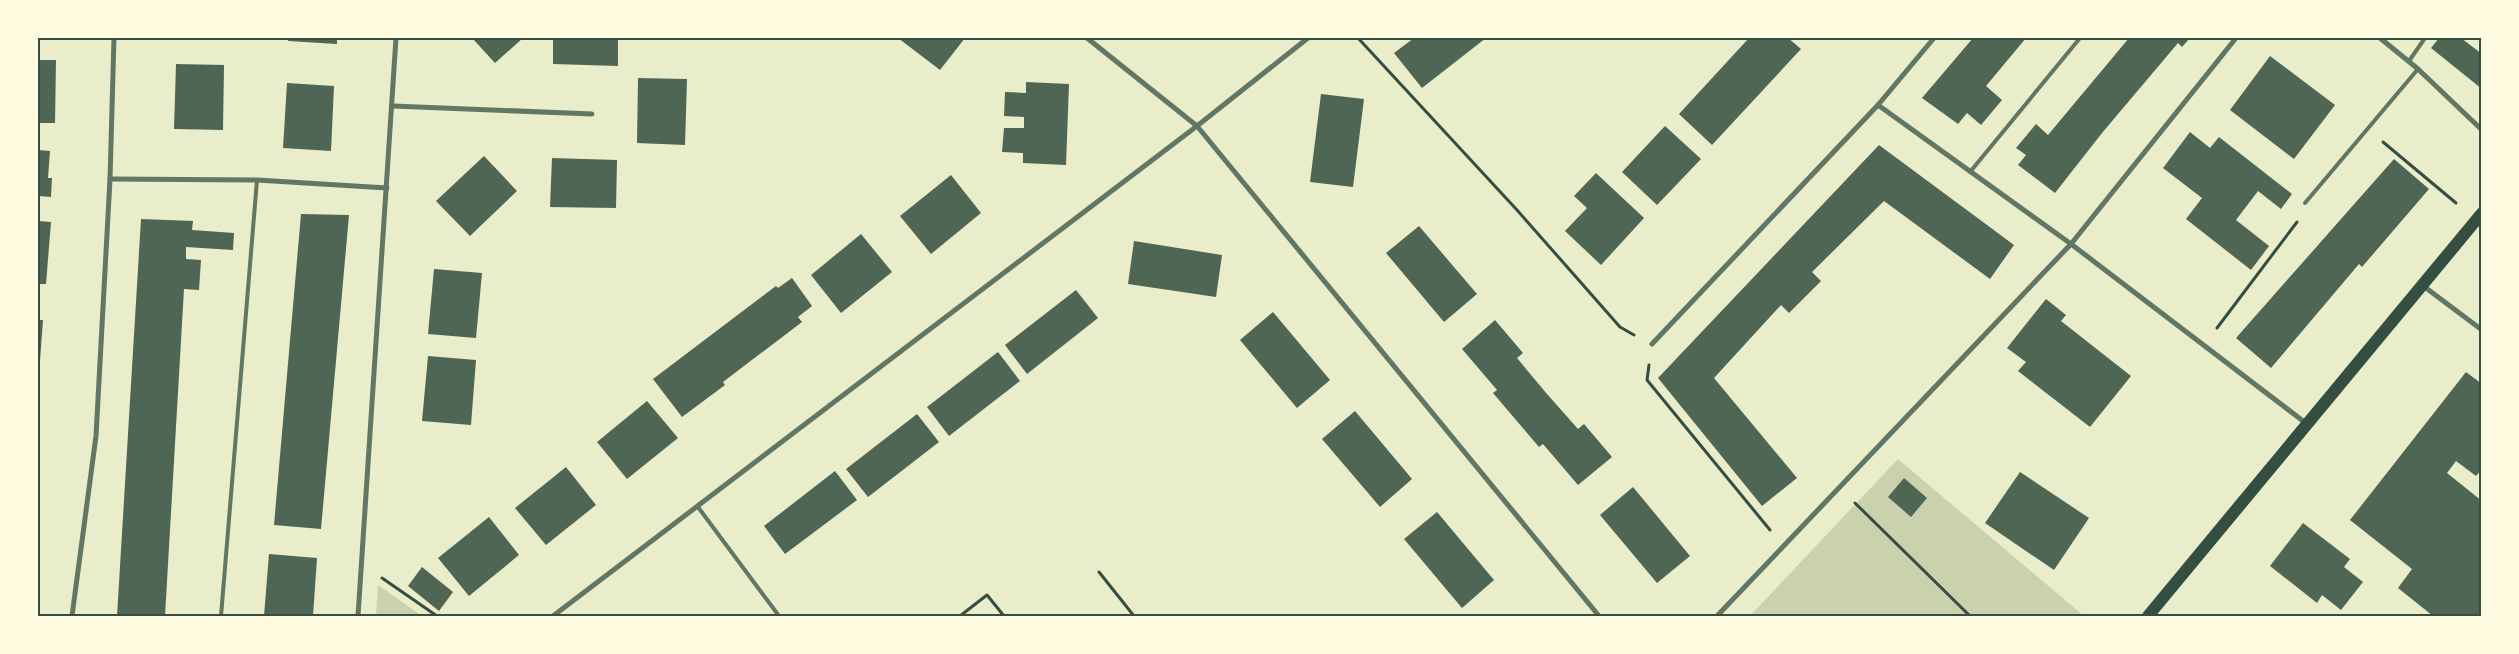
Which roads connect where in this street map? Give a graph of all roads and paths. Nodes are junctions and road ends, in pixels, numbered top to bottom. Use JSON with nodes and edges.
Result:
{"nodes":[{"id":1,"x":114,"y":38,"type":"edge"},
{"id":2,"x":396,"y":38,"type":"edge"},
{"id":3,"x":1087,"y":38,"type":"edge"},
{"id":4,"x":1308,"y":38,"type":"edge"},
{"id":5,"x":1358,"y":38,"type":"edge"},
{"id":6,"x":1934,"y":38,"type":"edge"},
{"id":7,"x":2080,"y":38,"type":"edge"},
{"id":8,"x":2236,"y":38,"type":"edge"},
{"id":9,"x":2380,"y":38,"type":"edge"},
{"id":10,"x":2425,"y":38,"type":"edge"},
{"id":11,"x":2409,"y":61,"type":"junction"},
{"id":12,"x":2418,"y":69,"type":"junction"},
{"id":13,"x":1878,"y":105,"type":"junction"},
{"id":14,"x":393,"y":106,"type":"junction"},
{"id":15,"x":592,"y":114,"type":"dead end"},
{"id":16,"x":1197,"y":126,"type":"junction"},
{"id":17,"x":2367,"y":129,"type":"junction"},
{"id":18,"x":2482,"y":130,"type":"edge"},
{"id":19,"x":1970,"y":172,"type":"junction"},
{"id":20,"x":110,"y":179,"type":"junction"},
{"id":21,"x":257,"y":180,"type":"junction"},
{"id":22,"x":387,"y":188,"type":"junction"},
{"id":23,"x":2305,"y":203,"type":"joint"},
{"id":24,"x":2479,"y":217,"type":"edge"},
{"id":25,"x":2071,"y":244,"type":"junction"},
{"id":26,"x":2422,"y":286,"type":"junction"},
{"id":27,"x":2482,"y":330,"type":"edge"},
{"id":28,"x":1652,"y":344,"type":"junction"},
{"id":29,"x":2204,"y":345,"type":"junction"},
{"id":30,"x":2308,"y":425,"type":"junction"},
{"id":31,"x":1839,"y":487,"type":"junction"},
{"id":32,"x":698,"y":508,"type":"junction"},
{"id":33,"x":1784,"y":546,"type":"junction"},
{"id":34,"x":361,"y":562,"type":"junction"},
{"id":35,"x":1100,"y":572,"type":"dead end"},
{"id":36,"x":72,"y":616,"type":"edge"},
{"id":37,"x":221,"y":616,"type":"edge"},
{"id":38,"x":358,"y":616,"type":"edge"},
{"id":39,"x":436,"y":616,"type":"edge"},
{"id":40,"x":553,"y":616,"type":"edge"},
{"id":41,"x":778,"y":616,"type":"edge"},
{"id":42,"x":960,"y":616,"type":"edge"},
{"id":43,"x":1004,"y":616,"type":"edge"},
{"id":44,"x":1134,"y":616,"type":"edge"},
{"id":45,"x":1599,"y":616,"type":"edge"},
{"id":46,"x":1717,"y":616,"type":"edge"},
{"id":47,"x":1970,"y":616,"type":"edge"},
{"id":48,"x":2148,"y":616,"type":"edge"}],
"edges":[{"from":1,"to":20,"type":"street"},
{"from":2,"to":14,"type":"street"},
{"from":3,"to":16,"type":"street"},
{"from":4,"to":16,"type":"street"},
{"from":5,"to":28,"type":"path"},
{"from":6,"to":13,"type":"street"},
{"from":7,"to":19,"type":"lane"},
{"from":8,"to":25,"type":"street"},
{"from":9,"to":11,"type":"street"},
{"from":10,"to":11,"type":"lane"},
{"from":11,"to":12,"type":"street"},
{"from":12,"to":17,"type":"lane"},
{"from":12,"to":18,"type":"street"},
{"from":13,"to":19,"type":"street"},
{"from":13,"to":28,"type":"street"},
{"from":14,"to":15,"type":"street"},
{"from":14,"to":22,"type":"street"},
{"from":16,"to":32,"type":"street"},
{"from":16,"to":45,"type":"street"},
{"from":17,"to":23,"type":"lane"},
{"from":17,"to":24,"type":"path"},
{"from":19,"to":25,"type":"street"},
{"from":20,"to":21,"type":"street"},
{"from":20,"to":36,"type":"street"},
{"from":21,"to":22,"type":"street"},
{"from":21,"to":37,"type":"lane"},
{"from":22,"to":34,"type":"street"},
{"from":23,"to":29,"type":"path"},
{"from":24,"to":26,"type":"main road"},
{"from":25,"to":29,"type":"street"},
{"from":25,"to":31,"type":"street"},
{"from":26,"to":27,"type":"street"},
{"from":26,"to":30,"type":"main road"},
{"from":28,"to":33,"type":"path"},
{"from":29,"to":30,"type":"street"},
{"from":30,"to":48,"type":"main road"},
{"from":31,"to":33,"type":"street"},
{"from":31,"to":47,"type":"path"},
{"from":32,"to":40,"type":"street"},
{"from":32,"to":41,"type":"lane"},
{"from":33,"to":46,"type":"street"},
{"from":34,"to":38,"type":"street"},
{"from":34,"to":39,"type":"path"},
{"from":35,"to":44,"type":"path"},
{"from":42,"to":43,"type":"path"}]}
